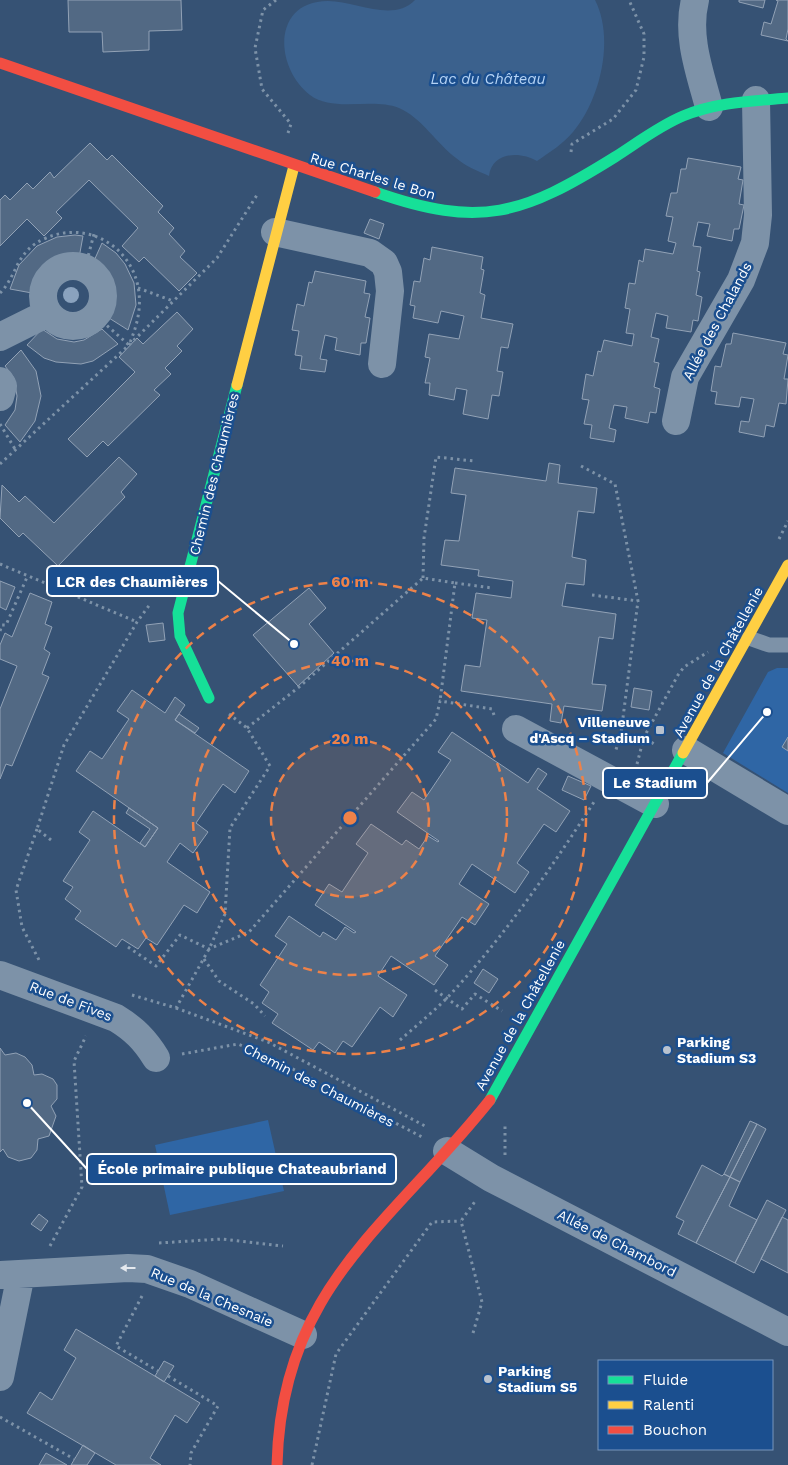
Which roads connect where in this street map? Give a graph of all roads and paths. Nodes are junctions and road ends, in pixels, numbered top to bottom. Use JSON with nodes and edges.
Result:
{"nodes":[{"id":1,"x":276,"y":0,"type":"edge"},
{"id":2,"x":629,"y":0,"type":"edge"},
{"id":3,"x":695,"y":0,"type":"edge"},
{"id":4,"x":0,"y":63,"type":"edge"},
{"id":5,"x":788,"y":98,"type":"edge"},
{"id":6,"x":756,"y":100,"type":"junction"},
{"id":7,"x":709,"y":107,"type":"junction"},
{"id":8,"x":286,"y":141,"type":"dead end"},
{"id":9,"x":294,"y":166,"type":"junction"},
{"id":10,"x":567,"y":186,"type":"junction"},
{"id":11,"x":259,"y":192,"type":"dead end"},
{"id":12,"x":275,"y":232,"type":"junction"},
{"id":13,"x":94,"y":234,"type":"junction"},
{"id":14,"x":85,"y":268,"type":"junction"},
{"id":15,"x":138,"y":288,"type":"junction"},
{"id":16,"x":0,"y":293,"type":"edge"},
{"id":17,"x":173,"y":301,"type":"junction"},
{"id":18,"x":48,"y":313,"type":"junction"},
{"id":19,"x":96,"y":316,"type":"junction"},
{"id":20,"x":0,"y":337,"type":"edge"},
{"id":21,"x":129,"y":345,"type":"junction"},
{"id":22,"x":382,"y":364,"type":"dead end"},
{"id":23,"x":0,"y":381,"type":"edge"},
{"id":24,"x":0,"y":396,"type":"edge"},
{"id":25,"x":676,"y":422,"type":"dead end"},
{"id":26,"x":0,"y":424,"type":"edge"},
{"id":27,"x":15,"y":450,"type":"junction"},
{"id":28,"x":474,"y":461,"type":"dead end"},
{"id":29,"x":0,"y":464,"type":"edge"},
{"id":30,"x":581,"y":466,"type":"dead end"},
{"id":31,"x":788,"y":521,"type":"edge"},
{"id":32,"x":778,"y":542,"type":"dead end"},
{"id":33,"x":0,"y":564,"type":"edge"},
{"id":34,"x":788,"y":565,"type":"edge"},
{"id":35,"x":28,"y":575,"type":"junction"},
{"id":36,"x":423,"y":578,"type":"junction"},
{"id":37,"x":455,"y":582,"type":"junction"},
{"id":38,"x":492,"y":588,"type":"dead end"},
{"id":39,"x":592,"y":595,"type":"dead end"},
{"id":40,"x":181,"y":601,"type":"junction"},
{"id":41,"x":638,"y":601,"type":"junction"},
{"id":42,"x":136,"y":622,"type":"junction"},
{"id":43,"x":0,"y":631,"type":"edge"},
{"id":44,"x":749,"y":638,"type":"junction"},
{"id":45,"x":788,"y":645,"type":"edge"},
{"id":46,"x":710,"y":651,"type":"dead end"},
{"id":47,"x":209,"y":698,"type":"joint"},
{"id":48,"x":440,"y":701,"type":"junction"},
{"id":49,"x":247,"y":728,"type":"junction"},
{"id":50,"x":516,"y":729,"type":"joint"},
{"id":51,"x":621,"y":733,"type":"junction"},
{"id":52,"x":644,"y":737,"type":"junction"},
{"id":53,"x":654,"y":744,"type":"dead end"},
{"id":54,"x":686,"y":750,"type":"junction"},
{"id":55,"x":608,"y":778,"type":"junction"},
{"id":56,"x":644,"y":798,"type":"junction"},
{"id":57,"x":788,"y":811,"type":"edge"},
{"id":58,"x":37,"y":829,"type":"junction"},
{"id":59,"x":50,"y":840,"type":"dead end"},
{"id":60,"x":128,"y":947,"type":"dead end"},
{"id":61,"x":209,"y":949,"type":"junction"},
{"id":62,"x":204,"y":959,"type":"junction"},
{"id":63,"x":0,"y":975,"type":"edge"},
{"id":64,"x":33,"y":986,"type":"junction"},
{"id":65,"x":435,"y":990,"type":"dead end"},
{"id":66,"x":446,"y":998,"type":"junction"},
{"id":67,"x":176,"y":1008,"type":"junction"},
{"id":68,"x":99,"y":1010,"type":"junction"},
{"id":69,"x":502,"y":1010,"type":"dead end"},
{"id":70,"x":265,"y":1016,"type":"dead end"},
{"id":71,"x":400,"y":1040,"type":"dead end"},
{"id":72,"x":156,"y":1058,"type":"joint"},
{"id":73,"x":426,"y":1126,"type":"dead end"},
{"id":74,"x":447,"y":1150,"type":"junction"},
{"id":75,"x":491,"y":1178,"type":"junction"},
{"id":76,"x":461,"y":1221,"type":"junction"},
{"id":77,"x":154,"y":1243,"type":"dead end"},
{"id":78,"x":284,"y":1246,"type":"dead end"},
{"id":79,"x":58,"y":1248,"type":"dead end"},
{"id":80,"x":156,"y":1272,"type":"junction"},
{"id":81,"x":10,"y":1274,"type":"edge"},
{"id":82,"x":788,"y":1332,"type":"edge"},
{"id":83,"x":473,"y":1334,"type":"dead end"},
{"id":84,"x":303,"y":1335,"type":"junction"},
{"id":85,"x":158,"y":1371,"type":"dead end"},
{"id":86,"x":168,"y":1376,"type":"dead end"},
{"id":87,"x":0,"y":1377,"type":"edge"},
{"id":88,"x":0,"y":1417,"type":"edge"},
{"id":89,"x":74,"y":1459,"type":"dead end"},
{"id":90,"x":190,"y":1465,"type":"edge"},
{"id":91,"x":277,"y":1465,"type":"edge"},
{"id":92,"x":312,"y":1465,"type":"edge"}],
"edges":[{"from":1,"to":8,"type":"path"},
{"from":2,"to":10,"type":"path"},
{"from":3,"to":7,"type":"street"},
{"from":4,"to":9,"type":"street","name":"Rue Charles le Bon"},
{"from":5,"to":6,"type":"street","name":"Rue Charles le Bon"},
{"from":6,"to":7,"type":"street","name":"Rue Charles le Bon"},
{"from":6,"to":25,"type":"street","name":"Allée des Chalands"},
{"from":7,"to":10,"type":"street","name":"Rue Charles le Bon"},
{"from":9,"to":10,"type":"street","name":"Rue Charles le Bon"},
{"from":9,"to":12,"type":"street","name":"Chemin des Chaumières"},
{"from":11,"to":17,"type":"path"},
{"from":12,"to":22,"type":"street"},
{"from":12,"to":40,"type":"street","name":"Chemin des Chaumières"},
{"from":13,"to":14,"type":"path"},
{"from":13,"to":15,"type":"path"},
{"from":13,"to":16,"type":"path"},
{"from":14,"to":18,"type":"street"},
{"from":14,"to":19,"type":"street"},
{"from":15,"to":17,"type":"path"},
{"from":15,"to":21,"type":"path"},
{"from":17,"to":21,"type":"path"},
{"from":18,"to":19,"type":"street"},
{"from":18,"to":20,"type":"street"},
{"from":19,"to":21,"type":"path"},
{"from":21,"to":27,"type":"path"},
{"from":23,"to":24,"type":"street"},
{"from":26,"to":27,"type":"path"},
{"from":27,"to":29,"type":"path"},
{"from":28,"to":36,"type":"path"},
{"from":30,"to":41,"type":"path"},
{"from":31,"to":32,"type":"path"},
{"from":33,"to":35,"type":"path"},
{"from":34,"to":44,"type":"street","name":"Avenue de la Châtellenie"},
{"from":35,"to":42,"type":"path"},
{"from":35,"to":43,"type":"path"},
{"from":36,"to":37,"type":"path"},
{"from":36,"to":49,"type":"path"},
{"from":37,"to":38,"type":"path"},
{"from":37,"to":48,"type":"path"},
{"from":39,"to":41,"type":"path"},
{"from":40,"to":42,"type":"path"},
{"from":40,"to":47,"type":"street","name":"Chemin des Chaumières"},
{"from":41,"to":51,"type":"path"},
{"from":42,"to":58,"type":"path"},
{"from":44,"to":45,"type":"lane"},
{"from":44,"to":54,"type":"street","name":"Avenue de la Châtellenie"},
{"from":46,"to":52,"type":"path"},
{"from":47,"to":49,"type":"path"},
{"from":48,"to":50,"type":"path"},
{"from":48,"to":61,"type":"path"},
{"from":49,"to":61,"type":"path"},
{"from":50,"to":55,"type":"street"},
{"from":51,"to":52,"type":"path"},
{"from":51,"to":55,"type":"path"},
{"from":52,"to":53,"type":"path"},
{"from":52,"to":56,"type":"path"},
{"from":54,"to":56,"type":"street","name":"Avenue de la Châtellenie"},
{"from":54,"to":57,"type":"street"},
{"from":55,"to":56,"type":"street"},
{"from":55,"to":66,"type":"path"},
{"from":56,"to":74,"type":"street","name":"Avenue de la Châtellenie"},
{"from":58,"to":59,"type":"path"},
{"from":58,"to":64,"type":"path"},
{"from":60,"to":61,"type":"path"},
{"from":61,"to":62,"type":"path"},
{"from":62,"to":67,"type":"path"},
{"from":62,"to":70,"type":"path"},
{"from":63,"to":64,"type":"street","name":"Rue de Fives"},
{"from":64,"to":68,"type":"street","name":"Rue de Fives"},
{"from":65,"to":66,"type":"path"},
{"from":66,"to":69,"type":"path"},
{"from":66,"to":71,"type":"path"},
{"from":67,"to":68,"type":"path","name":"Chemin des Chaumières"},
{"from":67,"to":73,"type":"path","name":"Chemin des Chaumières"},
{"from":68,"to":72,"type":"street","name":"Rue de Fives"},
{"from":68,"to":79,"type":"path"},
{"from":72,"to":74,"type":"path","name":"Chemin des Chaumières"},
{"from":74,"to":75,"type":"street","name":"Allée de Chambord"},
{"from":74,"to":84,"type":"street","name":"Avenue de la Châtellenie"},
{"from":75,"to":76,"type":"path"},
{"from":75,"to":82,"type":"street","name":"Allée de Chambord"},
{"from":76,"to":83,"type":"path"},
{"from":76,"to":92,"type":"path"},
{"from":77,"to":78,"type":"path"},
{"from":80,"to":81,"type":"street","name":"Rue de la Chesnaie","one_way":true},
{"from":80,"to":84,"type":"street","name":"Rue de la Chesnaie"},
{"from":80,"to":85,"type":"path"},
{"from":81,"to":87,"type":"street"},
{"from":84,"to":91,"type":"street","name":"Avenue de la Châtellenie"},
{"from":86,"to":90,"type":"path"},
{"from":88,"to":89,"type":"path"}]}
